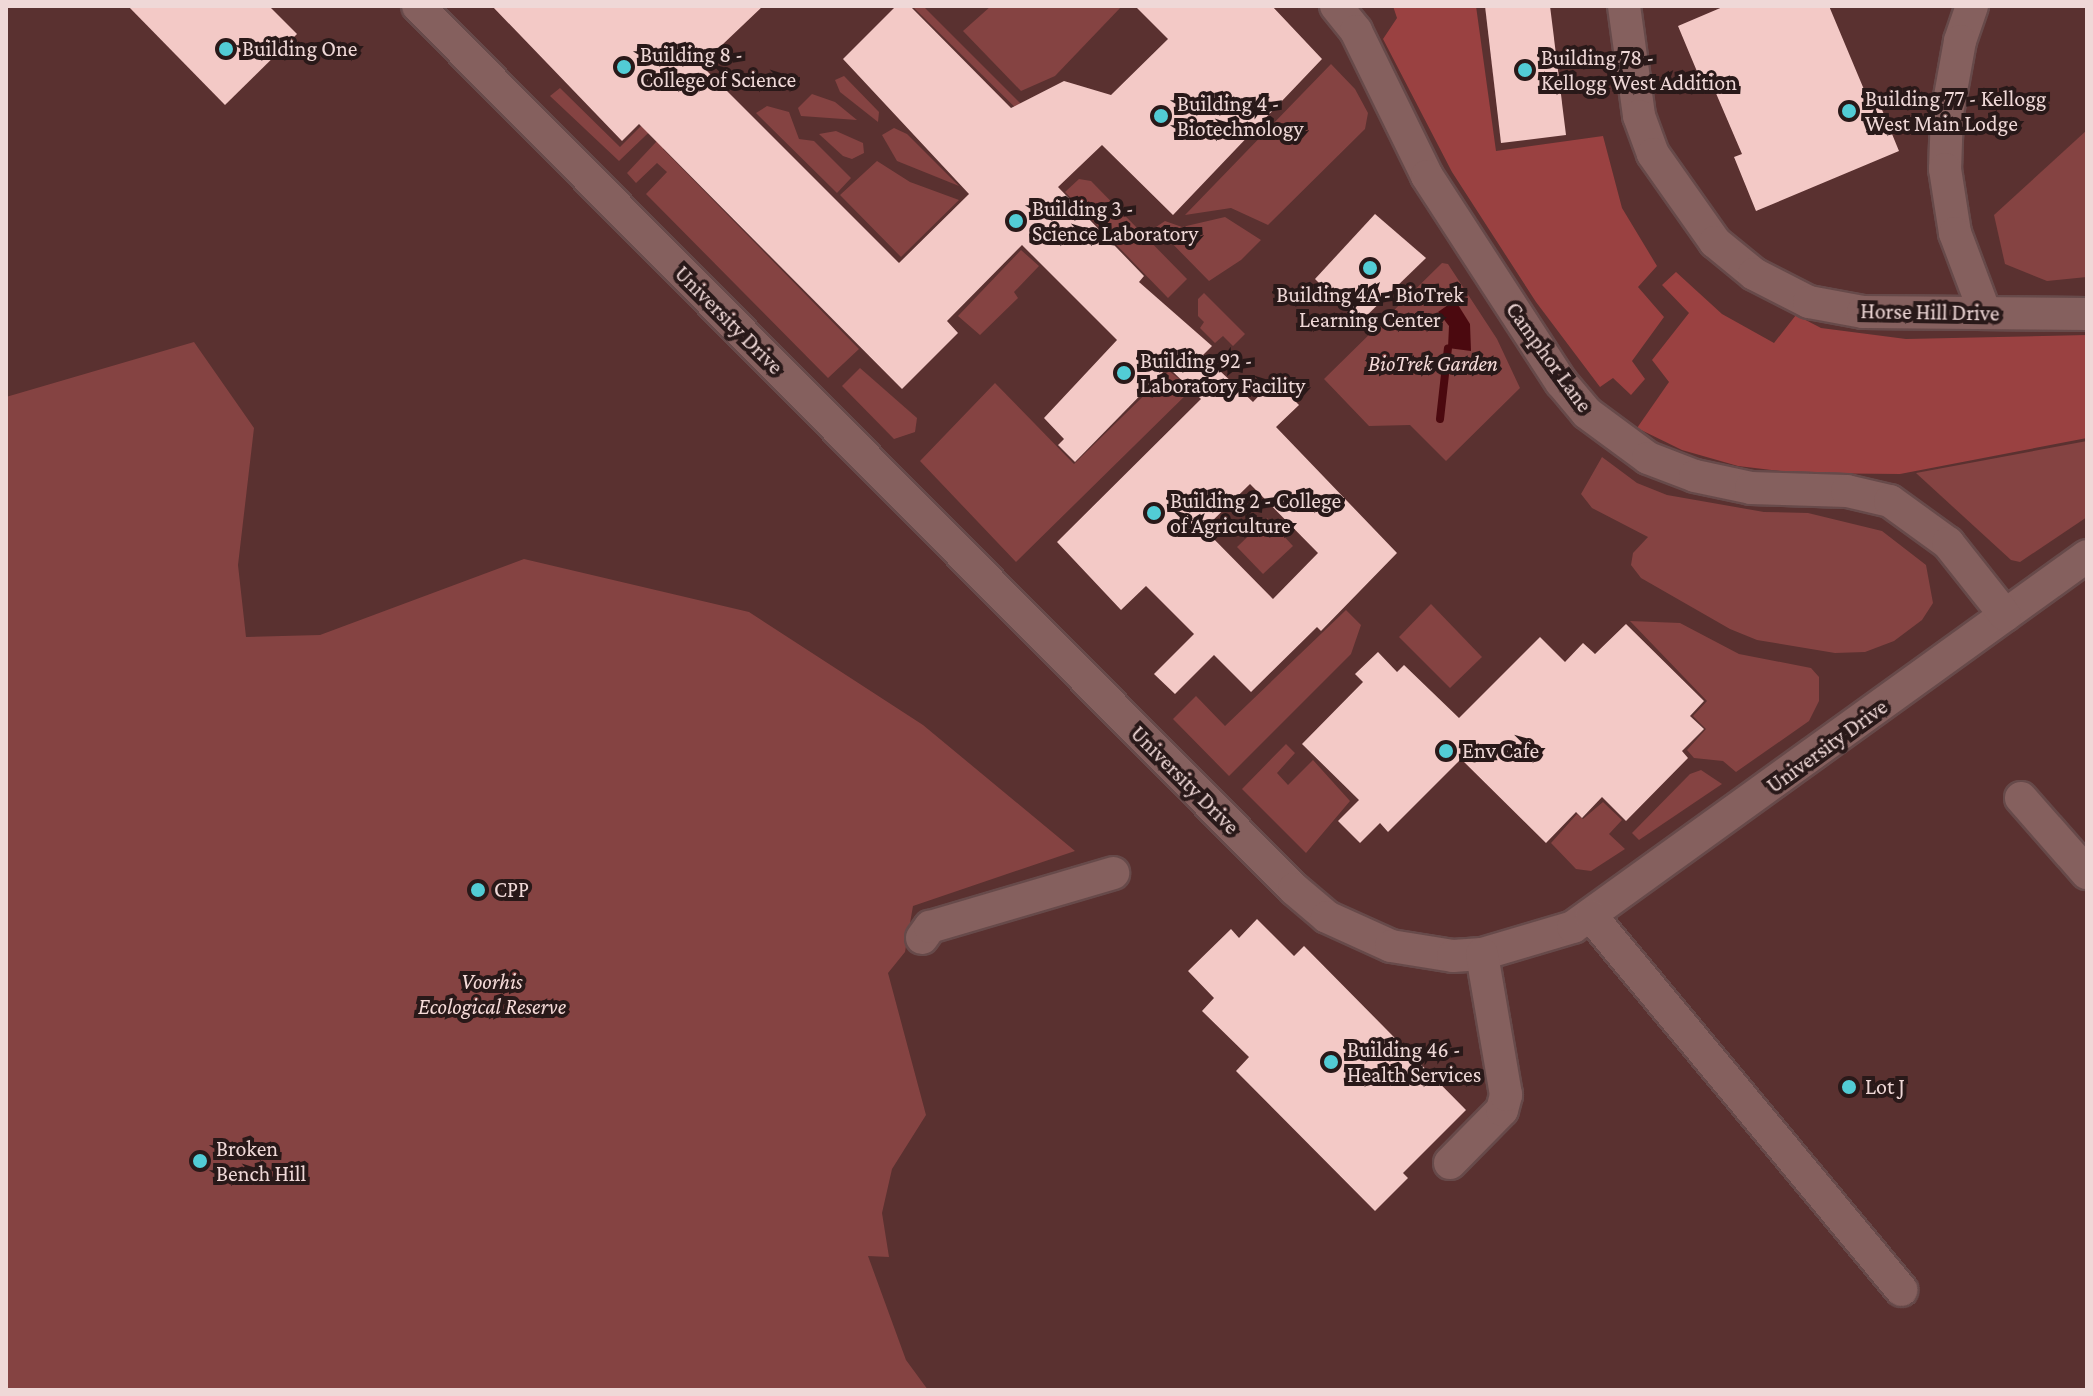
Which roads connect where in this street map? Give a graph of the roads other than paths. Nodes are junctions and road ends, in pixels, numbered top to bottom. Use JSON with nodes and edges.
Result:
{"nodes":[{"id":1,"x":418,"y":6,"type":"edge"},
{"id":2,"x":1336,"y":6,"type":"edge"},
{"id":3,"x":1624,"y":6,"type":"edge"},
{"id":4,"x":1972,"y":6,"type":"edge"},
{"id":5,"x":1985,"y":313,"type":"junction"},
{"id":6,"x":2087,"y":314,"type":"edge"},
{"id":7,"x":2087,"y":556,"type":"edge"},
{"id":8,"x":2005,"y":615,"type":"junction"},
{"id":9,"x":2021,"y":798,"type":"dead end"},
{"id":10,"x":1113,"y":873,"type":"dead end"},
{"id":11,"x":2087,"y":873,"type":"edge"},
{"id":12,"x":1591,"y":916,"type":"junction"},
{"id":13,"x":922,"y":938,"type":"dead end"},
{"id":14,"x":1482,"y":954,"type":"junction"},
{"id":15,"x":1450,"y":1163,"type":"dead end"},
{"id":16,"x":1902,"y":1290,"type":"dead end"}],
"edges":[{"from":1,"to":14,"type":"street","name":"University Drive"},
{"from":2,"to":8,"type":"street","name":"Camphor Lane"},
{"from":3,"to":5,"type":"street","name":"Horse Hill Drive"},
{"from":4,"to":5,"type":"street"},
{"from":5,"to":6,"type":"street","name":"Horse Hill Drive"},
{"from":7,"to":8,"type":"street","name":"University Drive"},
{"from":8,"to":12,"type":"street","name":"University Drive"},
{"from":9,"to":11,"type":"street"},
{"from":10,"to":13,"type":"street"},
{"from":12,"to":14,"type":"street","name":"University Drive"},
{"from":12,"to":16,"type":"street"},
{"from":14,"to":15,"type":"street"}]}
